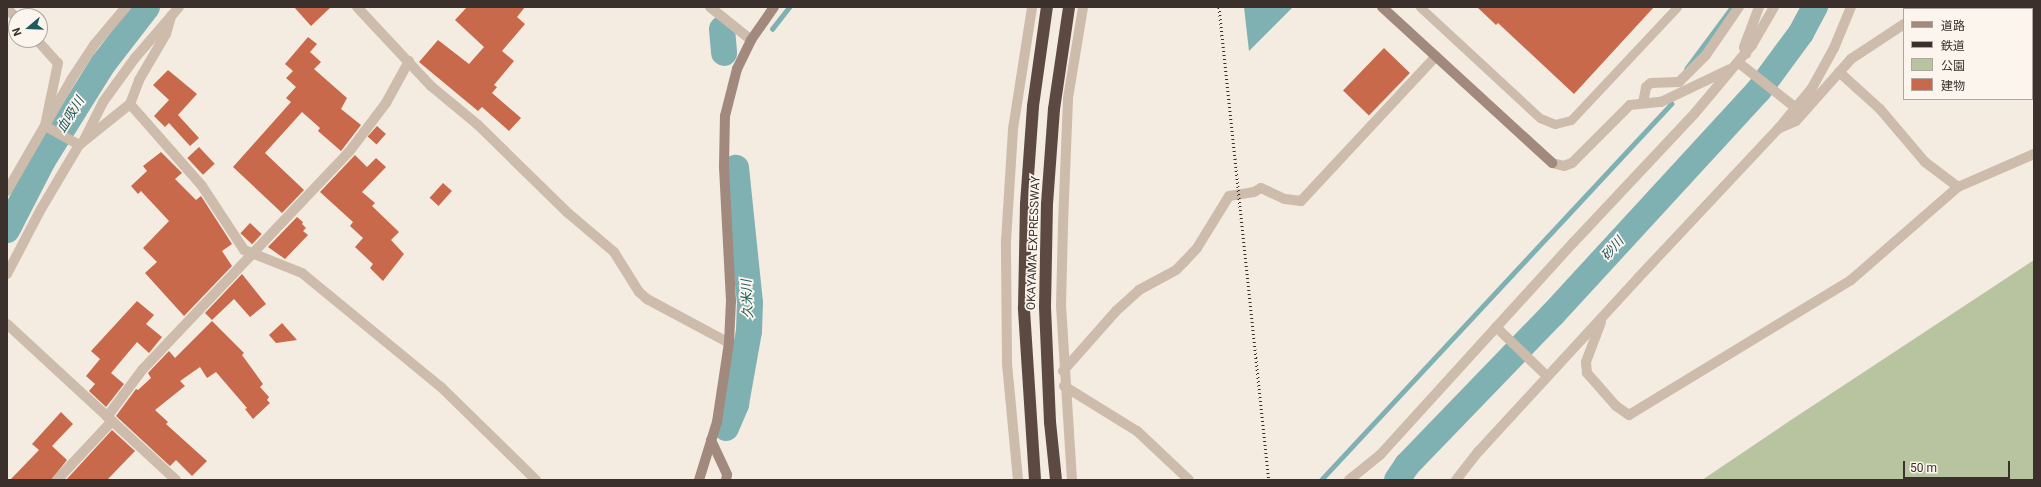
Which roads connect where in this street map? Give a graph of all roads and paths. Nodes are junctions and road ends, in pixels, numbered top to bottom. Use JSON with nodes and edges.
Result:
{"nodes":[{"id":1,"x":126,"y":7,"type":"edge"},
{"id":2,"x":179,"y":7,"type":"edge"},
{"id":3,"x":357,"y":7,"type":"edge"},
{"id":4,"x":710,"y":7,"type":"edge"},
{"id":5,"x":774,"y":7,"type":"edge"},
{"id":6,"x":1032,"y":7,"type":"edge"},
{"id":7,"x":1047,"y":7,"type":"edge"},
{"id":8,"x":1069,"y":7,"type":"edge"},
{"id":9,"x":1083,"y":7,"type":"edge"},
{"id":10,"x":1382,"y":7,"type":"edge"},
{"id":11,"x":1420,"y":7,"type":"edge"},
{"id":12,"x":1677,"y":7,"type":"edge"},
{"id":13,"x":1739,"y":7,"type":"edge"},
{"id":14,"x":1759,"y":7,"type":"edge"},
{"id":15,"x":1774,"y":7,"type":"edge"},
{"id":16,"x":1851,"y":7,"type":"edge"},
{"id":17,"x":171,"y":16,"type":"junction"},
{"id":18,"x":1903,"y":25,"type":"edge"},
{"id":19,"x":751,"y":40,"type":"junction"},
{"id":20,"x":44,"y":48,"type":"edge"},
{"id":21,"x":1746,"y":54,"type":"junction"},
{"id":22,"x":1436,"y":56,"type":"junction"},
{"id":23,"x":409,"y":61,"type":"junction"},
{"id":24,"x":1740,"y":65,"type":"junction"},
{"id":25,"x":1839,"y":72,"type":"junction"},
{"id":26,"x":1643,"y":103,"type":"junction"},
{"id":27,"x":130,"y":104,"type":"junction"},
{"id":28,"x":1793,"y":106,"type":"junction"},
{"id":29,"x":48,"y":127,"type":"junction"},
{"id":30,"x":1779,"y":128,"type":"junction"},
{"id":31,"x":78,"y":143,"type":"junction"},
{"id":32,"x":2034,"y":154,"type":"edge"},
{"id":33,"x":1958,"y":186,"type":"junction"},
{"id":34,"x":7,"y":191,"type":"edge"},
{"id":35,"x":251,"y":254,"type":"junction"},
{"id":36,"x":7,"y":274,"type":"edge"},
{"id":37,"x":1604,"y":314,"type":"junction"},
{"id":38,"x":7,"y":324,"type":"edge"},
{"id":39,"x":1498,"y":329,"type":"junction"},
{"id":40,"x":729,"y":343,"type":"junction"},
{"id":41,"x":1063,"y":371,"type":"junction"},
{"id":42,"x":1545,"y":374,"type":"junction"},
{"id":43,"x":1064,"y":386,"type":"junction"},
{"id":44,"x":109,"y":419,"type":"junction"},
{"id":45,"x":712,"y":440,"type":"junction"},
{"id":46,"x":57,"y":480,"type":"edge"},
{"id":47,"x":176,"y":480,"type":"edge"},
{"id":48,"x":536,"y":480,"type":"edge"},
{"id":49,"x":699,"y":480,"type":"edge"},
{"id":50,"x":726,"y":480,"type":"edge"},
{"id":51,"x":1018,"y":480,"type":"edge"},
{"id":52,"x":1035,"y":480,"type":"edge"},
{"id":53,"x":1056,"y":480,"type":"edge"},
{"id":54,"x":1072,"y":480,"type":"edge"},
{"id":55,"x":1189,"y":480,"type":"edge"},
{"id":56,"x":1349,"y":480,"type":"edge"},
{"id":57,"x":1456,"y":480,"type":"edge"}],
"edges":[{"from":1,"to":29,"type":"street"},
{"from":2,"to":17,"type":"street"},
{"from":3,"to":23,"type":"street"},
{"from":4,"to":19,"type":"street"},
{"from":5,"to":19,"type":"street"},
{"from":6,"to":51,"type":"street"},
{"from":7,"to":52,"type":"highway","name":"OKAYAMA EXPRESSWAY"},
{"from":8,"to":53,"type":"highway","name":"OKAYAMA EXPRESSWAY"},
{"from":9,"to":41,"type":"street"},
{"from":10,"to":22,"type":"street"},
{"from":11,"to":12,"type":"lane"},
{"from":13,"to":26,"type":"street"},
{"from":14,"to":21,"type":"street"},
{"from":15,"to":21,"type":"street"},
{"from":16,"to":28,"type":"street"},
{"from":17,"to":27,"type":"street"},
{"from":17,"to":31,"type":"street"},
{"from":18,"to":25,"type":"street"},
{"from":19,"to":40,"type":"street"},
{"from":20,"to":29,"type":"street"},
{"from":21,"to":24,"type":"street"},
{"from":22,"to":26,"type":"street"},
{"from":22,"to":41,"type":"street"},
{"from":23,"to":35,"type":"street"},
{"from":23,"to":40,"type":"street"},
{"from":24,"to":26,"type":"street"},
{"from":24,"to":28,"type":"street"},
{"from":24,"to":39,"type":"street"},
{"from":25,"to":30,"type":"street"},
{"from":25,"to":33,"type":"street"},
{"from":27,"to":31,"type":"street"},
{"from":27,"to":35,"type":"street"},
{"from":28,"to":30,"type":"street"},
{"from":29,"to":31,"type":"street"},
{"from":29,"to":34,"type":"street"},
{"from":30,"to":37,"type":"street"},
{"from":31,"to":36,"type":"street"},
{"from":32,"to":33,"type":"street"},
{"from":33,"to":37,"type":"street"},
{"from":35,"to":44,"type":"street"},
{"from":35,"to":48,"type":"street"},
{"from":37,"to":42,"type":"street"},
{"from":38,"to":44,"type":"street"},
{"from":39,"to":42,"type":"street"},
{"from":39,"to":56,"type":"street"},
{"from":40,"to":45,"type":"street"},
{"from":41,"to":43,"type":"street"},
{"from":42,"to":57,"type":"street"},
{"from":43,"to":54,"type":"street"},
{"from":43,"to":55,"type":"street"},
{"from":44,"to":46,"type":"street"},
{"from":44,"to":47,"type":"street"},
{"from":45,"to":49,"type":"street"},
{"from":45,"to":50,"type":"street"}]}
